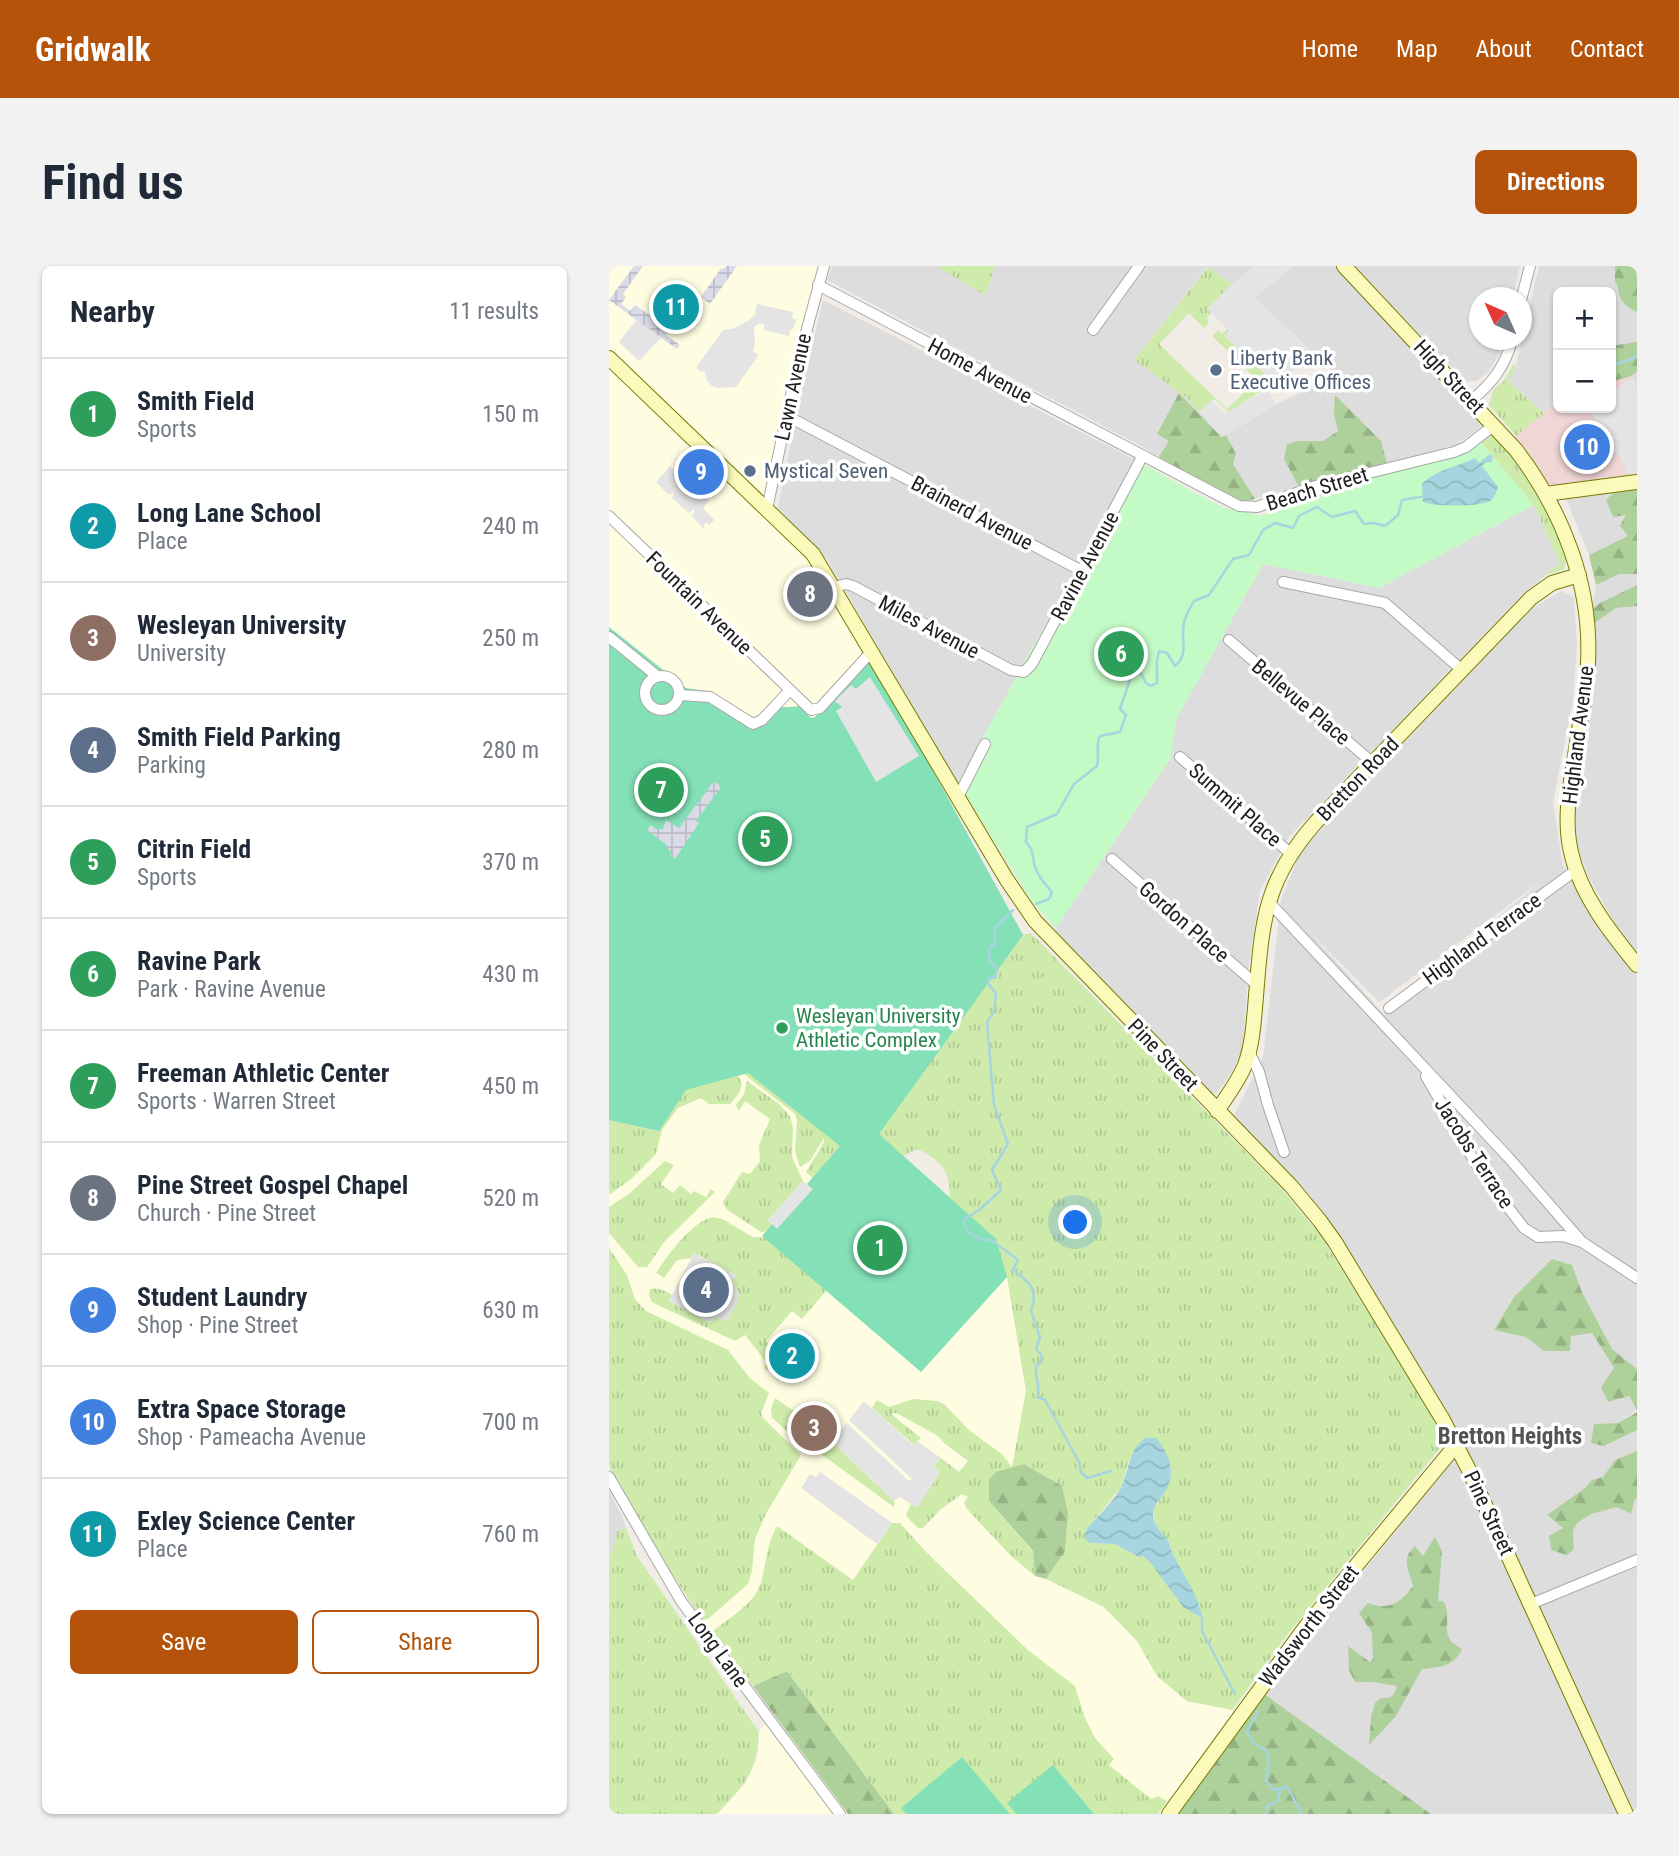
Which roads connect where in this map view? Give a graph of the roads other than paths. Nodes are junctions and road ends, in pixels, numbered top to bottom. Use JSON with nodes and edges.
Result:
{"nodes":[{"id":1,"x":824,"y":266,"type":"edge"},
{"id":2,"x":1139,"y":266,"type":"edge"},
{"id":3,"x":1345,"y":266,"type":"edge"},
{"id":4,"x":1530,"y":266,"type":"edge"},
{"id":5,"x":818,"y":285,"type":"junction"},
{"id":6,"x":1524,"y":287,"type":"edge"},
{"id":7,"x":1093,"y":330,"type":"dead end"},
{"id":8,"x":1509,"y":350,"type":"edge"},
{"id":9,"x":609,"y":358,"type":"edge"},
{"id":10,"x":1471,"y":401,"type":"junction"},
{"id":11,"x":787,"y":416,"type":"junction"},
{"id":12,"x":1494,"y":425,"type":"junction"},
{"id":13,"x":1142,"y":457,"type":"junction"},
{"id":14,"x":1637,"y":482,"type":"edge"},
{"id":15,"x":1545,"y":494,"type":"junction"},
{"id":16,"x":767,"y":509,"type":"junction"},
{"id":17,"x":609,"y":516,"type":"edge"},
{"id":18,"x":1082,"y":570,"type":"junction"},
{"id":19,"x":1579,"y":575,"type":"junction"},
{"id":20,"x":1283,"y":582,"type":"dead end"},
{"id":21,"x":834,"y":587,"type":"junction"},
{"id":22,"x":609,"y":637,"type":"edge"},
{"id":23,"x":1229,"y":640,"type":"dead end"},
{"id":24,"x":871,"y":651,"type":"junction"},
{"id":25,"x":1464,"y":671,"type":"junction"},
{"id":26,"x":1024,"y":672,"type":"joint"},
{"id":27,"x":657,"y":676,"type":"junction"},
{"id":28,"x":790,"y":690,"type":"junction"},
{"id":29,"x":680,"y":695,"type":"junction"},
{"id":30,"x":985,"y":744,"type":"dead end"},
{"id":31,"x":1180,"y":757,"type":"dead end"},
{"id":32,"x":1373,"y":764,"type":"junction"},
{"id":33,"x":958,"y":797,"type":"junction"},
{"id":34,"x":1290,"y":853,"type":"junction"},
{"id":35,"x":1112,"y":859,"type":"dead end"},
{"id":36,"x":1576,"y":870,"type":"junction"},
{"id":37,"x":1268,"y":901,"type":"junction"},
{"id":38,"x":1637,"y":965,"type":"edge"},
{"id":39,"x":1257,"y":985,"type":"junction"},
{"id":40,"x":1389,"y":1008,"type":"dead end"},
{"id":41,"x":1249,"y":1052,"type":"junction"},
{"id":42,"x":1415,"y":1059,"type":"junction"},
{"id":43,"x":1217,"y":1111,"type":"junction"},
{"id":44,"x":1284,"y":1152,"type":"dead end"},
{"id":45,"x":1582,"y":1242,"type":"junction"},
{"id":46,"x":1637,"y":1279,"type":"edge"},
{"id":47,"x":1456,"y":1445,"type":"junction"},
{"id":48,"x":609,"y":1477,"type":"edge"},
{"id":49,"x":1637,"y":1560,"type":"edge"},
{"id":50,"x":1531,"y":1604,"type":"junction"},
{"id":51,"x":840,"y":1814,"type":"edge"},
{"id":52,"x":1169,"y":1814,"type":"edge"},
{"id":53,"x":1626,"y":1814,"type":"edge"}],
"edges":[{"from":1,"to":5,"type":"street","name":"Lawn Avenue"},
{"from":2,"to":7,"type":"street"},
{"from":3,"to":10,"type":"street","name":"High Street"},
{"from":4,"to":6,"type":"street"},
{"from":5,"to":11,"type":"street","name":"Lawn Avenue"},
{"from":5,"to":13,"type":"street","name":"Home Avenue"},
{"from":8,"to":10,"type":"street"},
{"from":9,"to":16,"type":"street","name":"Pine Street"},
{"from":10,"to":12,"type":"street","name":"High Street"},
{"from":11,"to":16,"type":"street","name":"Lawn Avenue"},
{"from":11,"to":18,"type":"street","name":"Brainerd Avenue"},
{"from":12,"to":13,"type":"street","name":"Beach Street"},
{"from":12,"to":15,"type":"street","name":"High Street"},
{"from":13,"to":18,"type":"street","name":"Ravine Avenue"},
{"from":14,"to":15,"type":"street"},
{"from":15,"to":19,"type":"street","name":"Highland Avenue"},
{"from":16,"to":21,"type":"street","name":"Pine Street"},
{"from":17,"to":28,"type":"street","name":"Fountain Avenue"},
{"from":18,"to":26,"type":"street","name":"Ravine Avenue"},
{"from":19,"to":25,"type":"street","name":"Bretton Road"},
{"from":19,"to":36,"type":"street","name":"Highland Avenue"},
{"from":20,"to":25,"type":"street"},
{"from":21,"to":24,"type":"street","name":"Pine Street"},
{"from":21,"to":26,"type":"street","name":"Miles Avenue"},
{"from":22,"to":27,"type":"street"},
{"from":23,"to":32,"type":"street","name":"Bellevue Place"},
{"from":24,"to":28,"type":"street","name":"Fountain Avenue"},
{"from":24,"to":33,"type":"street","name":"Pine Street"},
{"from":25,"to":32,"type":"street","name":"Bretton Road"},
{"from":27,"to":29,"type":"street"},
{"from":27,"to":29,"type":"street"},
{"from":28,"to":29,"type":"street"},
{"from":30,"to":33,"type":"street"},
{"from":31,"to":34,"type":"street","name":"Summit Place"},
{"from":32,"to":34,"type":"street","name":"Bretton Road"},
{"from":33,"to":43,"type":"street","name":"Pine Street"},
{"from":34,"to":37,"type":"street","name":"Bretton Road"},
{"from":35,"to":39,"type":"street","name":"Gordon Place"},
{"from":36,"to":38,"type":"street","name":"Highland Avenue"},
{"from":36,"to":40,"type":"street","name":"Highland Terrace"},
{"from":37,"to":39,"type":"street","name":"Bretton Road"},
{"from":37,"to":42,"type":"street","name":"Jacobs Terrace"},
{"from":39,"to":41,"type":"street","name":"Bretton Road"},
{"from":41,"to":43,"type":"street","name":"Bretton Road"},
{"from":41,"to":44,"type":"street","name":"Bretton Road"},
{"from":42,"to":45,"type":"street","name":"Jacobs Terrace"},
{"from":42,"to":45,"type":"street","name":"Jacobs Terrace"},
{"from":43,"to":47,"type":"street","name":"Pine Street"},
{"from":45,"to":46,"type":"street","name":"Jacobs Terrace"},
{"from":47,"to":50,"type":"street","name":"Pine Street"},
{"from":47,"to":52,"type":"street","name":"Wadsworth Street"},
{"from":48,"to":51,"type":"street","name":"Long Lane"},
{"from":49,"to":50,"type":"street"},
{"from":50,"to":53,"type":"street","name":"Pine Street"}]}
